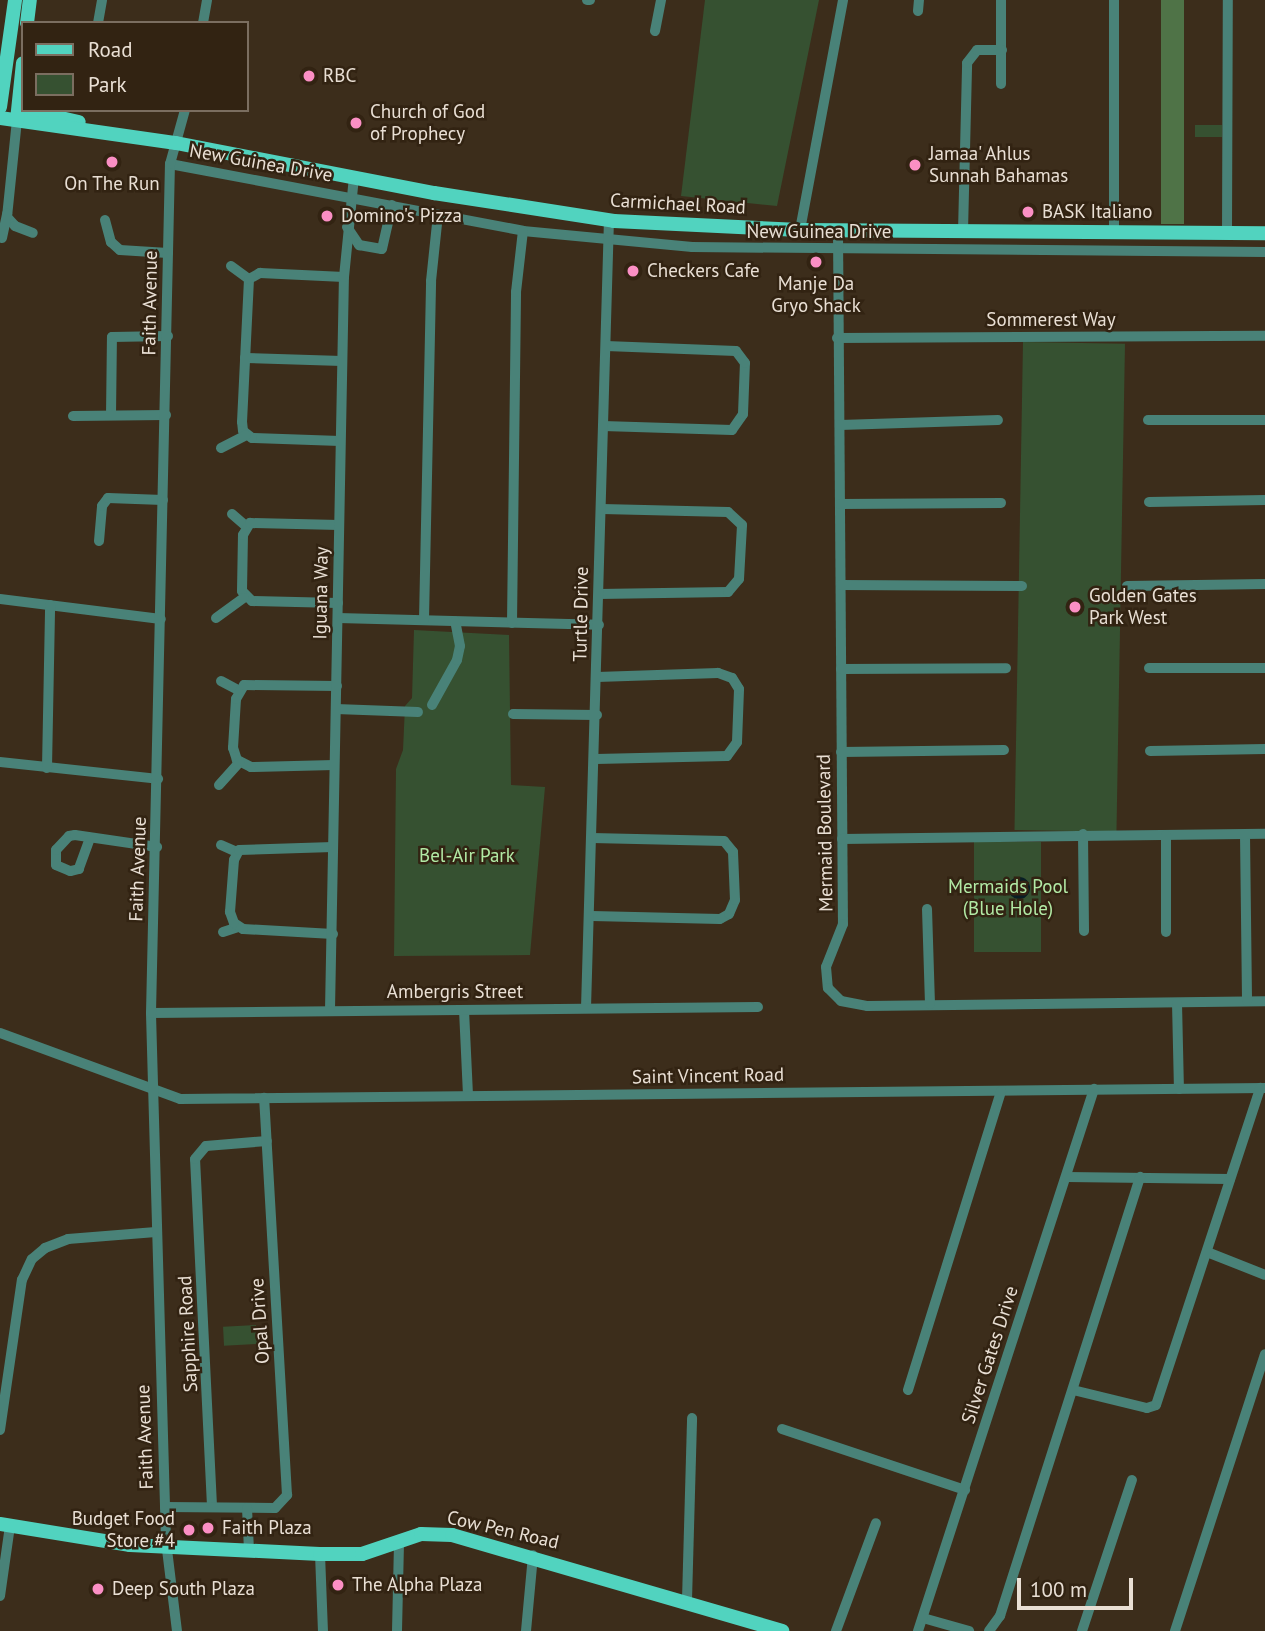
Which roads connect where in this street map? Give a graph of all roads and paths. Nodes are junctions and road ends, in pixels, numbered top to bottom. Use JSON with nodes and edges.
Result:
{"nodes":[{"id":1,"x":15,"y":0,"type":"edge"},
{"id":2,"x":30,"y":0,"type":"edge"},
{"id":3,"x":102,"y":0,"type":"edge"},
{"id":4,"x":207,"y":0,"type":"edge"},
{"id":5,"x":661,"y":0,"type":"edge"},
{"id":6,"x":843,"y":0,"type":"edge"},
{"id":7,"x":1001,"y":0,"type":"edge"},
{"id":8,"x":1114,"y":0,"type":"edge"},
{"id":9,"x":1228,"y":0,"type":"edge"},
{"id":10,"x":27,"y":21,"type":"edge"},
{"id":11,"x":98,"y":21,"type":"edge"},
{"id":12,"x":203,"y":21,"type":"edge"},
{"id":13,"x":655,"y":31,"type":"dead end"},
{"id":14,"x":1002,"y":50,"type":"junction"},
{"id":15,"x":1001,"y":85,"type":"dead end"},
{"id":16,"x":0,"y":106,"type":"edge"},
{"id":17,"x":21,"y":112,"type":"edge"},
{"id":18,"x":185,"y":112,"type":"edge"},
{"id":19,"x":0,"y":118,"type":"edge"},
{"id":20,"x":80,"y":121,"type":"edge"},
{"id":21,"x":176,"y":143,"type":"junction"},
{"id":22,"x":170,"y":164,"type":"junction"},
{"id":23,"x":354,"y":177,"type":"junction"},
{"id":24,"x":350,"y":197,"type":"junction"},
{"id":25,"x":392,"y":205,"type":"junction"},
{"id":26,"x":3,"y":214,"type":"edge"},
{"id":27,"x":438,"y":214,"type":"junction"},
{"id":28,"x":105,"y":220,"type":"dead end"},
{"id":29,"x":609,"y":220,"type":"junction"},
{"id":30,"x":347,"y":226,"type":"junction"},
{"id":31,"x":800,"y":230,"type":"junction"},
{"id":32,"x":838,"y":230,"type":"junction"},
{"id":33,"x":523,"y":232,"type":"junction"},
{"id":34,"x":963,"y":232,"type":"junction"},
{"id":35,"x":33,"y":233,"type":"dead end"},
{"id":36,"x":1227,"y":233,"type":"junction"},
{"id":37,"x":1265,"y":233,"type":"edge"},
{"id":38,"x":1114,"y":234,"type":"junction"},
{"id":39,"x":2,"y":238,"type":"dead end"},
{"id":40,"x":606,"y":240,"type":"junction"},
{"id":41,"x":838,"y":248,"type":"junction"},
{"id":42,"x":1265,"y":252,"type":"edge"},
{"id":43,"x":168,"y":253,"type":"junction"},
{"id":44,"x":231,"y":266,"type":"dead end"},
{"id":45,"x":344,"y":277,"type":"junction"},
{"id":46,"x":249,"y":279,"type":"junction"},
{"id":47,"x":168,"y":335,"type":"junction"},
{"id":48,"x":1265,"y":336,"type":"edge"},
{"id":49,"x":837,"y":338,"type":"junction"},
{"id":50,"x":606,"y":346,"type":"junction"},
{"id":51,"x":246,"y":358,"type":"junction"},
{"id":52,"x":342,"y":361,"type":"junction"},
{"id":53,"x":111,"y":415,"type":"junction"},
{"id":54,"x":166,"y":415,"type":"junction"},
{"id":55,"x":74,"y":416,"type":"dead end"},
{"id":56,"x":998,"y":420,"type":"dead end"},
{"id":57,"x":1148,"y":420,"type":"dead end"},
{"id":58,"x":1265,"y":420,"type":"edge"},
{"id":59,"x":840,"y":425,"type":"junction"},
{"id":60,"x":603,"y":426,"type":"junction"},
{"id":61,"x":246,"y":435,"type":"junction"},
{"id":62,"x":340,"y":441,"type":"junction"},
{"id":63,"x":221,"y":448,"type":"dead end"},
{"id":64,"x":163,"y":499,"type":"junction"},
{"id":65,"x":1265,"y":500,"type":"edge"},
{"id":66,"x":1149,"y":502,"type":"dead end"},
{"id":67,"x":1001,"y":503,"type":"dead end"},
{"id":68,"x":841,"y":504,"type":"junction"},
{"id":69,"x":602,"y":509,"type":"junction"},
{"id":70,"x":232,"y":514,"type":"dead end"},
{"id":71,"x":340,"y":525,"type":"junction"},
{"id":72,"x":246,"y":526,"type":"junction"},
{"id":73,"x":99,"y":541,"type":"dead end"},
{"id":74,"x":1265,"y":584,"type":"edge"},
{"id":75,"x":841,"y":585,"type":"junction"},
{"id":76,"x":1022,"y":586,"type":"dead end"},
{"id":77,"x":1127,"y":586,"type":"dead end"},
{"id":78,"x":599,"y":594,"type":"junction"},
{"id":79,"x":244,"y":598,"type":"junction"},
{"id":80,"x":0,"y":599,"type":"edge"},
{"id":81,"x":338,"y":603,"type":"junction"},
{"id":82,"x":50,"y":605,"type":"junction"},
{"id":83,"x":216,"y":618,"type":"dead end"},
{"id":84,"x":338,"y":618,"type":"junction"},
{"id":85,"x":161,"y":619,"type":"junction"},
{"id":86,"x":425,"y":620,"type":"junction"},
{"id":87,"x":456,"y":621,"type":"junction"},
{"id":88,"x":512,"y":623,"type":"junction"},
{"id":89,"x":598,"y":625,"type":"junction"},
{"id":90,"x":1006,"y":668,"type":"dead end"},
{"id":91,"x":1149,"y":668,"type":"dead end"},
{"id":92,"x":1265,"y":668,"type":"edge"},
{"id":93,"x":841,"y":669,"type":"junction"},
{"id":94,"x":597,"y":677,"type":"junction"},
{"id":95,"x":221,"y":681,"type":"dead end"},
{"id":96,"x":337,"y":685,"type":"junction"},
{"id":97,"x":238,"y":690,"type":"junction"},
{"id":98,"x":432,"y":705,"type":"dead end"},
{"id":99,"x":337,"y":709,"type":"junction"},
{"id":100,"x":418,"y":712,"type":"dead end"},
{"id":101,"x":513,"y":714,"type":"dead end"},
{"id":102,"x":597,"y":715,"type":"junction"},
{"id":103,"x":1265,"y":749,"type":"edge"},
{"id":104,"x":1004,"y":750,"type":"dead end"},
{"id":105,"x":1150,"y":751,"type":"dead end"},
{"id":106,"x":841,"y":752,"type":"junction"},
{"id":107,"x":596,"y":759,"type":"junction"},
{"id":108,"x":0,"y":762,"type":"edge"},
{"id":109,"x":240,"y":762,"type":"junction"},
{"id":110,"x":334,"y":765,"type":"junction"},
{"id":111,"x":47,"y":768,"type":"junction"},
{"id":112,"x":158,"y":779,"type":"junction"},
{"id":113,"x":219,"y":785,"type":"dead end"},
{"id":114,"x":1083,"y":834,"type":"junction"},
{"id":115,"x":1265,"y":834,"type":"edge"},
{"id":116,"x":1166,"y":835,"type":"junction"},
{"id":117,"x":1245,"y":835,"type":"junction"},
{"id":118,"x":90,"y":838,"type":"dead end"},
{"id":119,"x":592,"y":838,"type":"junction"},
{"id":120,"x":842,"y":839,"type":"junction"},
{"id":121,"x":221,"y":845,"type":"dead end"},
{"id":122,"x":157,"y":847,"type":"junction"},
{"id":123,"x":333,"y":847,"type":"junction"},
{"id":124,"x":237,"y":852,"type":"junction"},
{"id":125,"x":927,"y":909,"type":"dead end"},
{"id":126,"x":592,"y":916,"type":"junction"},
{"id":127,"x":238,"y":927,"type":"junction"},
{"id":128,"x":1084,"y":931,"type":"dead end"},
{"id":129,"x":223,"y":932,"type":"dead end"},
{"id":130,"x":1166,"y":932,"type":"dead end"},
{"id":131,"x":333,"y":934,"type":"junction"},
{"id":132,"x":1265,"y":1001,"type":"edge"},
{"id":133,"x":1247,"y":1002,"type":"junction"},
{"id":134,"x":1177,"y":1003,"type":"junction"},
{"id":135,"x":930,"y":1004,"type":"junction"},
{"id":136,"x":758,"y":1007,"type":"dead end"},
{"id":137,"x":586,"y":1008,"type":"junction"},
{"id":138,"x":330,"y":1010,"type":"junction"},
{"id":139,"x":464,"y":1010,"type":"junction"},
{"id":140,"x":151,"y":1013,"type":"junction"},
{"id":141,"x":0,"y":1033,"type":"edge"},
{"id":142,"x":1179,"y":1088,"type":"junction"},
{"id":143,"x":1263,"y":1088,"type":"edge"},
{"id":144,"x":1094,"y":1089,"type":"junction"},
{"id":145,"x":152,"y":1091,"type":"junction"},
{"id":146,"x":1001,"y":1091,"type":"junction"},
{"id":147,"x":468,"y":1096,"type":"junction"},
{"id":148,"x":264,"y":1098,"type":"junction"},
{"id":149,"x":267,"y":1141,"type":"junction"},
{"id":150,"x":1067,"y":1177,"type":"junction"},
{"id":151,"x":1140,"y":1177,"type":"junction"},
{"id":152,"x":1230,"y":1179,"type":"junction"},
{"id":153,"x":156,"y":1232,"type":"junction"},
{"id":154,"x":1207,"y":1252,"type":"junction"},
{"id":155,"x":1265,"y":1275,"type":"edge"},
{"id":156,"x":1265,"y":1354,"type":"edge"},
{"id":157,"x":908,"y":1390,"type":"dead end"},
{"id":158,"x":1073,"y":1390,"type":"junction"},
{"id":159,"x":692,"y":1418,"type":"dead end"},
{"id":160,"x":782,"y":1429,"type":"dead end"},
{"id":161,"x":0,"y":1430,"type":"edge"},
{"id":162,"x":1132,"y":1480,"type":"dead end"},
{"id":163,"x":965,"y":1490,"type":"junction"},
{"id":164,"x":212,"y":1506,"type":"junction"},
{"id":165,"x":165,"y":1507,"type":"junction"},
{"id":166,"x":247,"y":1508,"type":"junction"},
{"id":167,"x":876,"y":1523,"type":"dead end"},
{"id":168,"x":5,"y":1525,"type":"edge"},
{"id":169,"x":398,"y":1541,"type":"junction"},
{"id":170,"x":167,"y":1548,"type":"junction"},
{"id":171,"x":248,"y":1551,"type":"junction"},
{"id":172,"x":320,"y":1554,"type":"junction"},
{"id":173,"x":533,"y":1555,"type":"junction"},
{"id":174,"x":0,"y":1596,"type":"edge"},
{"id":175,"x":687,"y":1600,"type":"junction"},
{"id":176,"x":923,"y":1618,"type":"junction"},
{"id":177,"x":177,"y":1631,"type":"edge"},
{"id":178,"x":323,"y":1631,"type":"edge"},
{"id":179,"x":397,"y":1631,"type":"edge"},
{"id":180,"x":526,"y":1631,"type":"edge"},
{"id":181,"x":782,"y":1631,"type":"edge"},
{"id":182,"x":836,"y":1631,"type":"edge"},
{"id":183,"x":918,"y":1631,"type":"edge"},
{"id":184,"x":969,"y":1631,"type":"edge"},
{"id":185,"x":989,"y":1631,"type":"edge"},
{"id":186,"x":1082,"y":1631,"type":"edge"},
{"id":187,"x":1175,"y":1631,"type":"edge"}],
"edges":[{"from":1,"to":16,"type":"main road"},
{"from":2,"to":10,"type":"main road"},
{"from":3,"to":11,"type":"street"},
{"from":4,"to":12,"type":"street"},
{"from":5,"to":13,"type":"street"},
{"from":6,"to":31,"type":"street"},
{"from":7,"to":14,"type":"street"},
{"from":8,"to":38,"type":"street"},
{"from":9,"to":36,"type":"street"},
{"from":14,"to":15,"type":"street"},
{"from":14,"to":34,"type":"street"},
{"from":16,"to":17,"type":"main road","name":"Carmichael Road"},
{"from":17,"to":19,"type":"main road","name":"Carmichael Road"},
{"from":17,"to":20,"type":"main road","name":"Carmichael Road"},
{"from":17,"to":26,"type":"street"},
{"from":18,"to":21,"type":"street","name":"Faith Avenue"},
{"from":20,"to":21,"type":"main road","name":"Carmichael Road"},
{"from":21,"to":22,"type":"street","name":"Faith Avenue"},
{"from":21,"to":23,"type":"main road","name":"Carmichael Road"},
{"from":22,"to":24,"type":"street","name":"New Guinea Drive"},
{"from":22,"to":43,"type":"street","name":"Faith Avenue"},
{"from":23,"to":24,"type":"street","name":"Iguana Way"},
{"from":23,"to":29,"type":"main road","name":"Carmichael Road"},
{"from":24,"to":25,"type":"street","name":"New Guinea Drive"},
{"from":24,"to":30,"type":"street","name":"Iguana Way"},
{"from":25,"to":27,"type":"street","name":"New Guinea Drive"},
{"from":25,"to":30,"type":"street"},
{"from":26,"to":35,"type":"street"},
{"from":26,"to":39,"type":"street"},
{"from":27,"to":33,"type":"street","name":"New Guinea Drive"},
{"from":27,"to":86,"type":"street"},
{"from":28,"to":43,"type":"street"},
{"from":29,"to":31,"type":"main road","name":"Carmichael Road"},
{"from":29,"to":40,"type":"street","name":"Turtle Drive"},
{"from":30,"to":45,"type":"street","name":"Iguana Way"},
{"from":31,"to":32,"type":"main road","name":"Carmichael Road"},
{"from":32,"to":34,"type":"main road","name":"Carmichael Road"},
{"from":32,"to":41,"type":"street","name":"Mermaid Boulevard"},
{"from":33,"to":40,"type":"street","name":"New Guinea Drive"},
{"from":33,"to":88,"type":"street"},
{"from":34,"to":38,"type":"main road","name":"Carmichael Road"},
{"from":36,"to":37,"type":"main road","name":"Carmichael Road"},
{"from":36,"to":38,"type":"main road","name":"Carmichael Road"},
{"from":40,"to":41,"type":"street","name":"New Guinea Drive"},
{"from":40,"to":50,"type":"street","name":"Turtle Drive"},
{"from":41,"to":42,"type":"street","name":"New Guinea Drive"},
{"from":41,"to":49,"type":"street","name":"Mermaid Boulevard"},
{"from":43,"to":47,"type":"street","name":"Faith Avenue"},
{"from":44,"to":46,"type":"street"},
{"from":45,"to":46,"type":"street"},
{"from":45,"to":52,"type":"street","name":"Iguana Way"},
{"from":46,"to":51,"type":"street"},
{"from":47,"to":53,"type":"street"},
{"from":47,"to":54,"type":"street","name":"Faith Avenue"},
{"from":48,"to":49,"type":"street","name":"Sommerest Way"},
{"from":49,"to":59,"type":"street","name":"Mermaid Boulevard"},
{"from":50,"to":60,"type":"street","name":"Turtle Drive"},
{"from":50,"to":60,"type":"street"},
{"from":51,"to":52,"type":"street"},
{"from":51,"to":61,"type":"street"},
{"from":52,"to":62,"type":"street","name":"Iguana Way"},
{"from":53,"to":54,"type":"street"},
{"from":53,"to":55,"type":"street"},
{"from":54,"to":64,"type":"street","name":"Faith Avenue"},
{"from":56,"to":59,"type":"street"},
{"from":57,"to":58,"type":"street"},
{"from":59,"to":68,"type":"street","name":"Mermaid Boulevard"},
{"from":60,"to":69,"type":"street","name":"Turtle Drive"},
{"from":61,"to":62,"type":"street"},
{"from":61,"to":63,"type":"street"},
{"from":62,"to":71,"type":"street","name":"Iguana Way"},
{"from":64,"to":73,"type":"street"},
{"from":64,"to":85,"type":"street","name":"Faith Avenue"},
{"from":65,"to":66,"type":"street"},
{"from":67,"to":68,"type":"street"},
{"from":68,"to":75,"type":"street","name":"Mermaid Boulevard"},
{"from":69,"to":78,"type":"street","name":"Turtle Drive"},
{"from":69,"to":78,"type":"street"},
{"from":70,"to":72,"type":"street"},
{"from":71,"to":72,"type":"street"},
{"from":71,"to":81,"type":"street","name":"Iguana Way"},
{"from":72,"to":79,"type":"street"},
{"from":74,"to":77,"type":"street"},
{"from":75,"to":76,"type":"street"},
{"from":75,"to":93,"type":"street","name":"Mermaid Boulevard"},
{"from":78,"to":89,"type":"street","name":"Turtle Drive"},
{"from":79,"to":81,"type":"street"},
{"from":79,"to":83,"type":"street"},
{"from":80,"to":82,"type":"street"},
{"from":81,"to":84,"type":"street","name":"Iguana Way"},
{"from":82,"to":85,"type":"street"},
{"from":82,"to":111,"type":"street"},
{"from":84,"to":86,"type":"street"},
{"from":84,"to":96,"type":"street","name":"Iguana Way"},
{"from":85,"to":112,"type":"street","name":"Faith Avenue"},
{"from":86,"to":87,"type":"street"},
{"from":87,"to":88,"type":"street"},
{"from":87,"to":98,"type":"street"},
{"from":88,"to":89,"type":"street"},
{"from":89,"to":94,"type":"street","name":"Turtle Drive"},
{"from":90,"to":93,"type":"street"},
{"from":91,"to":92,"type":"street"},
{"from":93,"to":106,"type":"street","name":"Mermaid Boulevard"},
{"from":94,"to":102,"type":"street","name":"Turtle Drive"},
{"from":94,"to":107,"type":"street"},
{"from":95,"to":97,"type":"street"},
{"from":96,"to":97,"type":"street"},
{"from":96,"to":99,"type":"street","name":"Iguana Way"},
{"from":97,"to":109,"type":"street"},
{"from":99,"to":100,"type":"street"},
{"from":99,"to":110,"type":"street","name":"Iguana Way"},
{"from":101,"to":102,"type":"street"},
{"from":102,"to":107,"type":"street","name":"Turtle Drive"},
{"from":103,"to":105,"type":"street"},
{"from":104,"to":106,"type":"street"},
{"from":106,"to":120,"type":"street","name":"Mermaid Boulevard"},
{"from":107,"to":119,"type":"street","name":"Turtle Drive"},
{"from":108,"to":111,"type":"street"},
{"from":109,"to":110,"type":"street"},
{"from":109,"to":113,"type":"street"},
{"from":110,"to":123,"type":"street","name":"Iguana Way"},
{"from":111,"to":112,"type":"street"},
{"from":112,"to":122,"type":"street","name":"Faith Avenue"},
{"from":114,"to":116,"type":"street"},
{"from":114,"to":120,"type":"street"},
{"from":114,"to":128,"type":"street"},
{"from":115,"to":117,"type":"street"},
{"from":116,"to":117,"type":"street"},
{"from":116,"to":130,"type":"street"},
{"from":117,"to":133,"type":"street"},
{"from":118,"to":122,"type":"street"},
{"from":119,"to":126,"type":"street","name":"Turtle Drive"},
{"from":119,"to":126,"type":"street"},
{"from":120,"to":135,"type":"street","name":"Mermaid Boulevard"},
{"from":121,"to":124,"type":"street"},
{"from":122,"to":140,"type":"street","name":"Faith Avenue"},
{"from":123,"to":124,"type":"street"},
{"from":123,"to":131,"type":"street","name":"Iguana Way"},
{"from":124,"to":127,"type":"street"},
{"from":125,"to":135,"type":"street"},
{"from":126,"to":137,"type":"street","name":"Turtle Drive"},
{"from":127,"to":129,"type":"street"},
{"from":127,"to":131,"type":"street"},
{"from":131,"to":138,"type":"street","name":"Iguana Way"},
{"from":132,"to":133,"type":"street","name":"Mermaid Boulevard"},
{"from":133,"to":134,"type":"street","name":"Mermaid Boulevard"},
{"from":134,"to":135,"type":"street","name":"Mermaid Boulevard"},
{"from":134,"to":142,"type":"street"},
{"from":136,"to":137,"type":"street","name":"Ambergris Street"},
{"from":137,"to":139,"type":"street","name":"Ambergris Street"},
{"from":138,"to":139,"type":"street","name":"Ambergris Street"},
{"from":138,"to":140,"type":"street","name":"Ambergris Street"},
{"from":139,"to":147,"type":"street"},
{"from":140,"to":145,"type":"street","name":"Faith Avenue"},
{"from":141,"to":145,"type":"street","name":"Saint Vincent Road"},
{"from":142,"to":143,"type":"street","name":"Saint Vincent Road"},
{"from":142,"to":144,"type":"street","name":"Saint Vincent Road"},
{"from":143,"to":152,"type":"street"},
{"from":144,"to":146,"type":"street","name":"Saint Vincent Road"},
{"from":144,"to":150,"type":"street","name":"Silver Gates Drive"},
{"from":145,"to":148,"type":"street","name":"Saint Vincent Road"},
{"from":145,"to":153,"type":"street","name":"Faith Avenue"},
{"from":146,"to":147,"type":"street","name":"Saint Vincent Road"},
{"from":146,"to":157,"type":"street"},
{"from":147,"to":148,"type":"street","name":"Saint Vincent Road"},
{"from":148,"to":149,"type":"street","name":"Opal Drive"},
{"from":149,"to":164,"type":"street","name":"Sapphire Road"},
{"from":149,"to":166,"type":"street","name":"Opal Drive"},
{"from":150,"to":151,"type":"street"},
{"from":150,"to":163,"type":"street","name":"Silver Gates Drive"},
{"from":151,"to":152,"type":"street"},
{"from":151,"to":158,"type":"street"},
{"from":152,"to":154,"type":"street"},
{"from":153,"to":161,"type":"street"},
{"from":153,"to":165,"type":"street","name":"Faith Avenue"},
{"from":154,"to":155,"type":"street"},
{"from":154,"to":158,"type":"street"},
{"from":156,"to":187,"type":"street"},
{"from":158,"to":185,"type":"street"},
{"from":159,"to":175,"type":"street"},
{"from":160,"to":163,"type":"street"},
{"from":162,"to":186,"type":"street"},
{"from":163,"to":176,"type":"street","name":"Silver Gates Drive"},
{"from":164,"to":165,"type":"street"},
{"from":164,"to":166,"type":"street"},
{"from":165,"to":170,"type":"street","name":"Faith Avenue"},
{"from":166,"to":171,"type":"street"},
{"from":167,"to":182,"type":"street"},
{"from":168,"to":170,"type":"main road","name":"Cow Pen Road"},
{"from":168,"to":174,"type":"street"},
{"from":169,"to":172,"type":"main road","name":"Cow Pen Road"},
{"from":169,"to":173,"type":"main road","name":"Cow Pen Road"},
{"from":169,"to":179,"type":"street"},
{"from":170,"to":171,"type":"main road","name":"Cow Pen Road"},
{"from":170,"to":177,"type":"street","name":"Faith Avenue"},
{"from":171,"to":172,"type":"main road","name":"Cow Pen Road"},
{"from":172,"to":178,"type":"street"},
{"from":173,"to":175,"type":"main road","name":"Cow Pen Road"},
{"from":173,"to":180,"type":"street"},
{"from":175,"to":181,"type":"main road","name":"Cow Pen Road"},
{"from":176,"to":183,"type":"street","name":"Silver Gates Drive"},
{"from":176,"to":184,"type":"street"}]}
